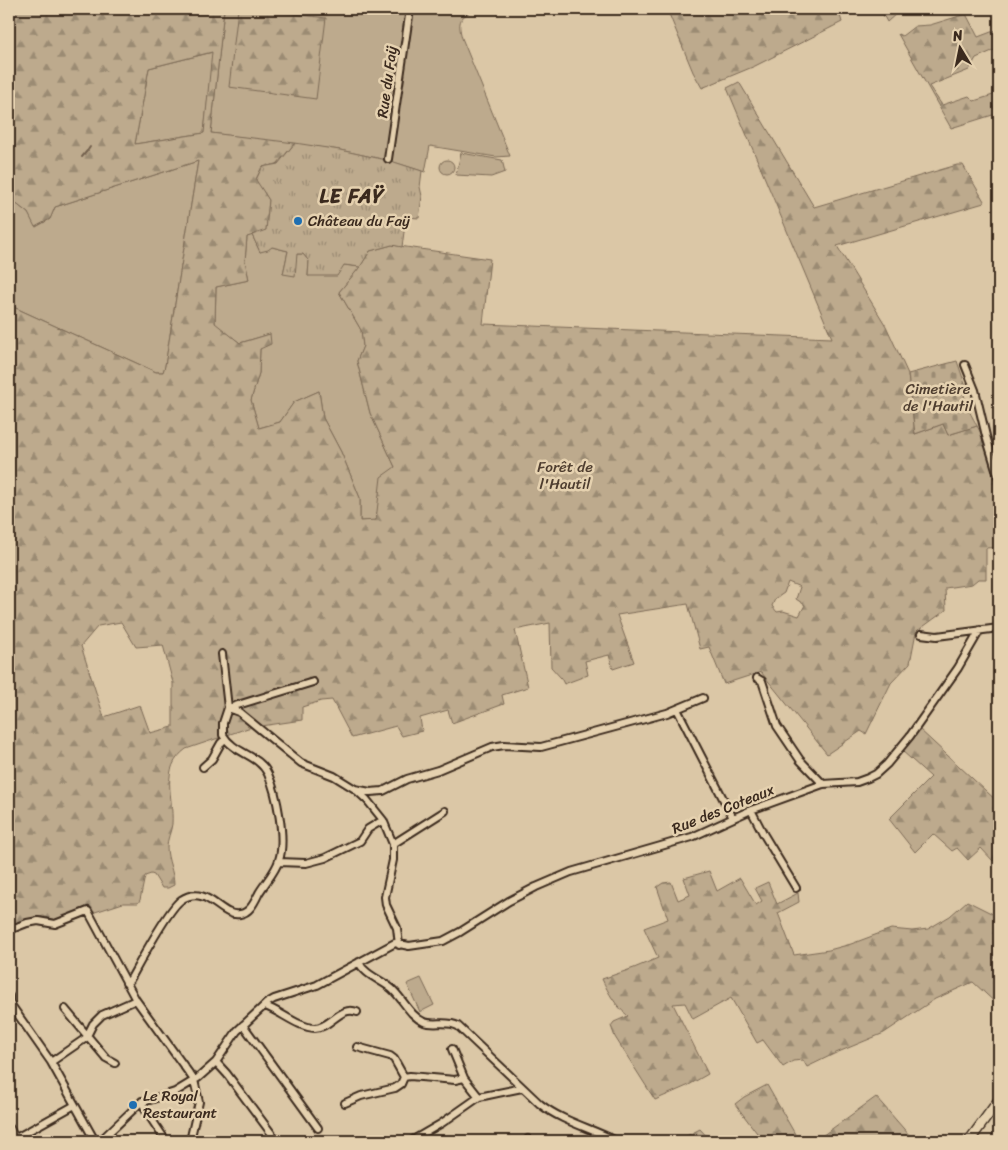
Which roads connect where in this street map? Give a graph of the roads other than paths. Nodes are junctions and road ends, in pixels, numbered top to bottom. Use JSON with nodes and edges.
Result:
{"nodes":[{"id":1,"x":410,"y":9,"type":"edge"},
{"id":2,"x":388,"y":159,"type":"dead end"},
{"id":3,"x":965,"y":365,"type":"dead end"},
{"id":4,"x":999,"y":479,"type":"edge"},
{"id":5,"x":999,"y":628,"type":"edge"},
{"id":6,"x":980,"y":630,"type":"junction"},
{"id":7,"x":922,"y":634,"type":"dead end"},
{"id":8,"x":222,"y":654,"type":"dead end"},
{"id":9,"x":757,"y":678,"type":"dead end"},
{"id":10,"x":313,"y":682,"type":"dead end"},
{"id":11,"x":703,"y":698,"type":"dead end"},
{"id":12,"x":228,"y":708,"type":"junction"},
{"id":13,"x":677,"y":709,"type":"junction"},
{"id":14,"x":226,"y":739,"type":"junction"},
{"id":15,"x":203,"y":767,"type":"dead end"},
{"id":16,"x":823,"y":784,"type":"junction"},
{"id":17,"x":355,"y":789,"type":"junction"},
{"id":18,"x":751,"y":810,"type":"junction"},
{"id":19,"x":445,"y":811,"type":"dead end"},
{"id":20,"x":734,"y":818,"type":"junction"},
{"id":21,"x":383,"y":820,"type":"junction"},
{"id":22,"x":393,"y":844,"type":"junction"},
{"id":23,"x":279,"y":862,"type":"junction"},
{"id":24,"x":796,"y":888,"type":"dead end"},
{"id":25,"x":9,"y":930,"type":"edge"},
{"id":26,"x":399,"y":944,"type":"junction"},
{"id":27,"x":359,"y":962,"type":"junction"},
{"id":28,"x":126,"y":983,"type":"junction"},
{"id":29,"x":9,"y":996,"type":"edge"},
{"id":30,"x":136,"y":1000,"type":"junction"},
{"id":31,"x":265,"y":1006,"type":"junction"},
{"id":32,"x":65,"y":1009,"type":"dead end"},
{"id":33,"x":357,"y":1012,"type":"dead end"},
{"id":34,"x":243,"y":1025,"type":"junction"},
{"id":35,"x":87,"y":1037,"type":"junction"},
{"id":36,"x":357,"y":1047,"type":"dead end"},
{"id":37,"x":452,"y":1049,"type":"dead end"},
{"id":38,"x":51,"y":1062,"type":"junction"},
{"id":39,"x":216,"y":1062,"type":"junction"},
{"id":40,"x":114,"y":1063,"type":"dead end"},
{"id":41,"x":404,"y":1078,"type":"junction"},
{"id":42,"x":464,"y":1078,"type":"junction"},
{"id":43,"x":194,"y":1080,"type":"junction"},
{"id":44,"x":522,"y":1088,"type":"junction"},
{"id":45,"x":479,"y":1097,"type":"junction"},
{"id":46,"x":999,"y":1100,"type":"edge"},
{"id":47,"x":142,"y":1101,"type":"junction"},
{"id":48,"x":344,"y":1103,"type":"dead end"},
{"id":49,"x":75,"y":1105,"type":"junction"},
{"id":50,"x":318,"y":1128,"type":"dead end"},
{"id":51,"x":9,"y":1129,"type":"edge"},
{"id":52,"x":15,"y":1140,"type":"edge"},
{"id":53,"x":95,"y":1141,"type":"edge"},
{"id":54,"x":100,"y":1141,"type":"edge"},
{"id":55,"x":166,"y":1141,"type":"edge"},
{"id":56,"x":190,"y":1141,"type":"edge"},
{"id":57,"x":277,"y":1141,"type":"edge"},
{"id":58,"x":411,"y":1141,"type":"edge"},
{"id":59,"x":616,"y":1141,"type":"edge"},
{"id":60,"x":969,"y":1141,"type":"edge"}],
"edges":[{"from":1,"to":2,"type":"street","name":"Rue du Faÿ"},
{"from":3,"to":4,"type":"street"},
{"from":5,"to":6,"type":"street"},
{"from":6,"to":7,"type":"street"},
{"from":6,"to":16,"type":"street","name":"Rue des Coteaux"},
{"from":8,"to":12,"type":"street"},
{"from":9,"to":16,"type":"street"},
{"from":10,"to":12,"type":"street"},
{"from":11,"to":13,"type":"street"},
{"from":12,"to":14,"type":"street"},
{"from":12,"to":17,"type":"street"},
{"from":13,"to":17,"type":"street"},
{"from":13,"to":20,"type":"street"},
{"from":14,"to":15,"type":"street"},
{"from":14,"to":23,"type":"street"},
{"from":16,"to":18,"type":"street","name":"Rue des Coteaux"},
{"from":17,"to":21,"type":"street"},
{"from":18,"to":20,"type":"street","name":"Rue des Coteaux"},
{"from":18,"to":24,"type":"street"},
{"from":19,"to":22,"type":"street"},
{"from":20,"to":26,"type":"street","name":"Rue des Coteaux"},
{"from":21,"to":22,"type":"street"},
{"from":21,"to":23,"type":"street"},
{"from":22,"to":26,"type":"street"},
{"from":23,"to":28,"type":"street"},
{"from":25,"to":28,"type":"street"},
{"from":26,"to":27,"type":"street"},
{"from":27,"to":31,"type":"street"},
{"from":27,"to":44,"type":"street"},
{"from":28,"to":30,"type":"street"},
{"from":29,"to":38,"type":"street"},
{"from":30,"to":35,"type":"street"},
{"from":30,"to":43,"type":"street"},
{"from":31,"to":33,"type":"street"},
{"from":31,"to":34,"type":"street"},
{"from":32,"to":35,"type":"street"},
{"from":34,"to":39,"type":"street"},
{"from":34,"to":50,"type":"street"},
{"from":35,"to":38,"type":"street"},
{"from":35,"to":40,"type":"street"},
{"from":36,"to":41,"type":"street"},
{"from":37,"to":42,"type":"street"},
{"from":38,"to":49,"type":"street"},
{"from":39,"to":43,"type":"street"},
{"from":39,"to":57,"type":"street"},
{"from":41,"to":42,"type":"street"},
{"from":41,"to":48,"type":"street"},
{"from":42,"to":45,"type":"street"},
{"from":43,"to":47,"type":"street"},
{"from":43,"to":56,"type":"street"},
{"from":44,"to":45,"type":"street"},
{"from":44,"to":59,"type":"street"},
{"from":45,"to":58,"type":"street"},
{"from":46,"to":60,"type":"main road"},
{"from":47,"to":54,"type":"street"},
{"from":47,"to":55,"type":"street"},
{"from":49,"to":52,"type":"street"},
{"from":49,"to":53,"type":"street"},
{"from":51,"to":52,"type":"main road"}]}
